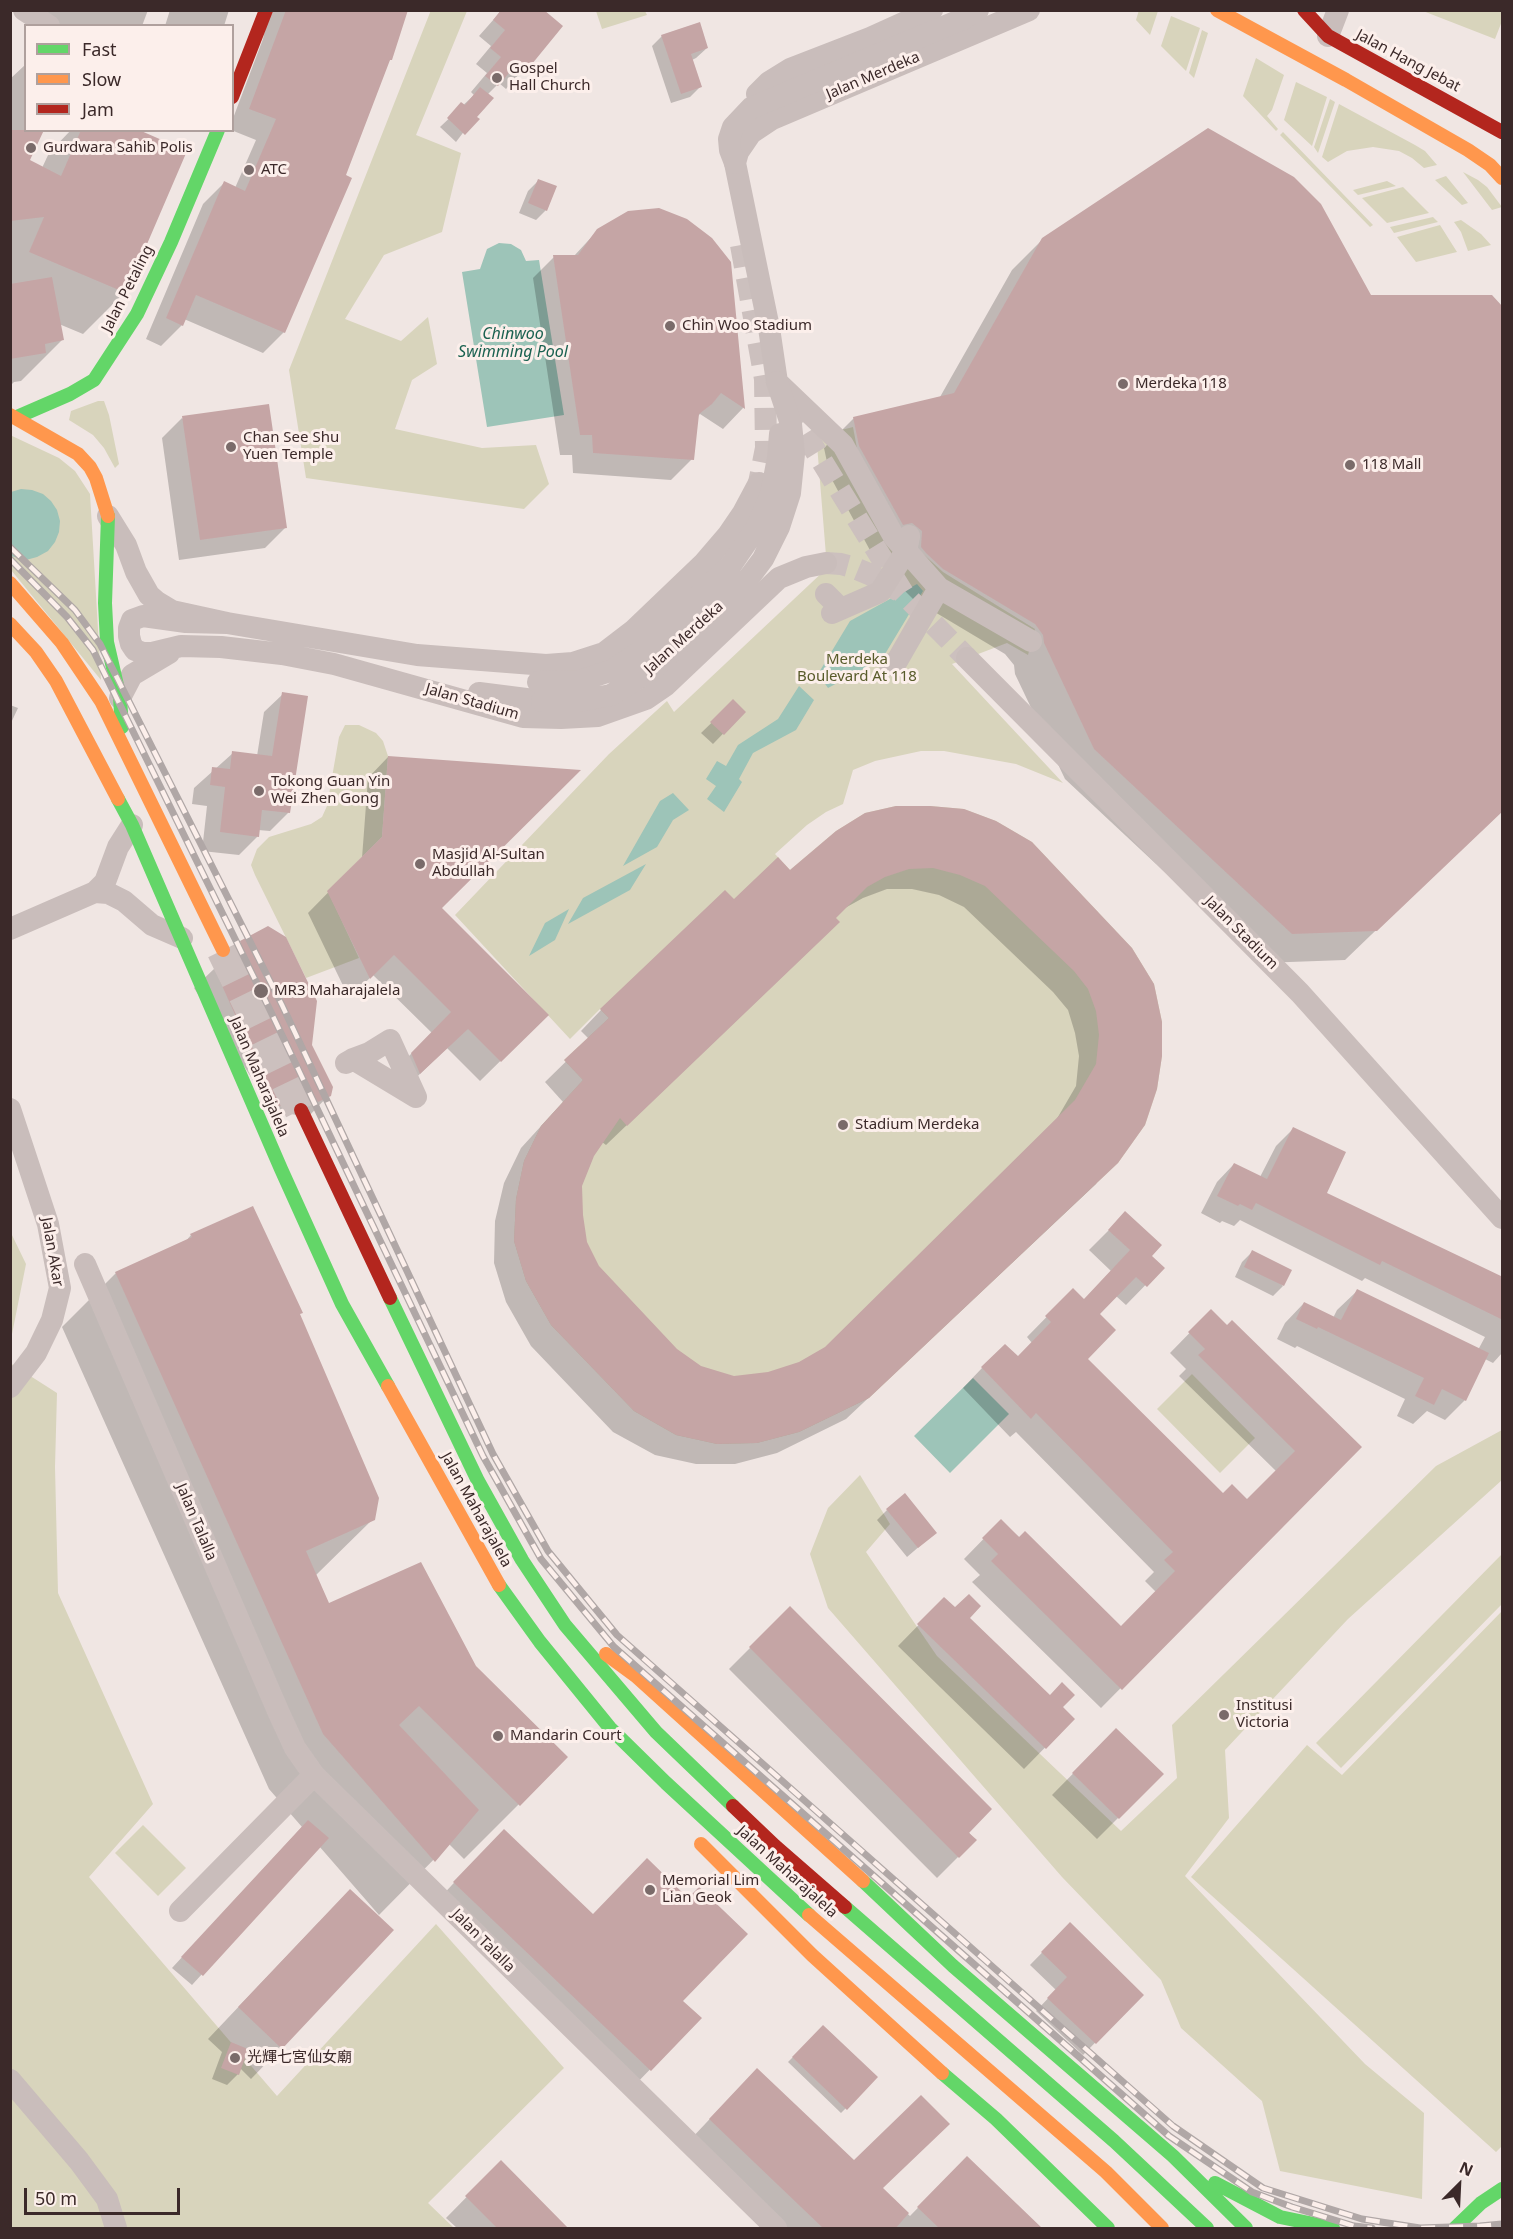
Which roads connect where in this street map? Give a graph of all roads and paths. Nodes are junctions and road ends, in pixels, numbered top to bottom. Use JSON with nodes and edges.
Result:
{"nodes":[{"id":1,"x":24,"y":10,"type":"edge"},
{"id":2,"x":266,"y":10,"type":"edge"},
{"id":3,"x":932,"y":10,"type":"edge"},
{"id":4,"x":978,"y":10,"type":"edge"},
{"id":5,"x":1029,"y":10,"type":"edge"},
{"id":6,"x":1217,"y":10,"type":"edge"},
{"id":7,"x":1304,"y":10,"type":"edge"},
{"id":8,"x":1338,"y":10,"type":"edge"},
{"id":9,"x":1288,"y":16,"type":"dead end"},
{"id":10,"x":46,"y":24,"type":"edge"},
{"id":11,"x":1328,"y":36,"type":"junction"},
{"id":12,"x":234,"y":92,"type":"edge"},
{"id":13,"x":757,"y":94,"type":"dead end"},
{"id":14,"x":217,"y":132,"type":"edge"},
{"id":15,"x":1503,"y":132,"type":"edge"},
{"id":16,"x":735,"y":163,"type":"junction"},
{"id":17,"x":1503,"y":178,"type":"edge"},
{"id":18,"x":777,"y":382,"type":"junction"},
{"id":19,"x":14,"y":416,"type":"edge"},
{"id":20,"x":759,"y":483,"type":"tunnel mouth"},
{"id":21,"x":108,"y":516,"type":"junction"},
{"id":22,"x":907,"y":543,"type":"junction"},
{"id":23,"x":826,"y":563,"type":"tunnel mouth"},
{"id":24,"x":10,"y":583,"type":"edge"},
{"id":25,"x":939,"y":588,"type":"junction"},
{"id":26,"x":833,"y":605,"type":"dead end"},
{"id":27,"x":227,"y":623,"type":"junction"},
{"id":28,"x":10,"y":624,"type":"edge"},
{"id":29,"x":1031,"y":641,"type":"dead end"},
{"id":30,"x":177,"y":647,"type":"junction"},
{"id":31,"x":417,"y":655,"type":"junction"},
{"id":32,"x":967,"y":658,"type":"tunnel mouth"},
{"id":33,"x":890,"y":665,"type":"dead end"},
{"id":34,"x":409,"y":684,"type":"junction"},
{"id":35,"x":540,"y":691,"type":"junction"},
{"id":36,"x":120,"y":698,"type":"junction"},
{"id":37,"x":125,"y":749,"type":"junction"},
{"id":38,"x":132,"y":825,"type":"junction"},
{"id":39,"x":95,"y":892,"type":"junction"},
{"id":40,"x":10,"y":929,"type":"edge"},
{"id":41,"x":182,"y":938,"type":"junction"},
{"id":42,"x":223,"y":950,"type":"tunnel mouth"},
{"id":43,"x":10,"y":1109,"type":"edge"},
{"id":44,"x":301,"y":1110,"type":"tunnel mouth"},
{"id":45,"x":1503,"y":1218,"type":"edge"},
{"id":46,"x":85,"y":1264,"type":"dead end"},
{"id":47,"x":10,"y":1387,"type":"edge"},
{"id":48,"x":565,"y":1625,"type":"junction"},
{"id":49,"x":314,"y":1775,"type":"junction"},
{"id":50,"x":666,"y":1783,"type":"junction"},
{"id":51,"x":680,"y":1813,"type":"dead end"},
{"id":52,"x":690,"y":1833,"type":"dead end"},
{"id":53,"x":180,"y":1911,"type":"dead end"},
{"id":54,"x":10,"y":2080,"type":"edge"},
{"id":55,"x":1173,"y":2156,"type":"junction"},
{"id":56,"x":1503,"y":2189,"type":"edge"},
{"id":57,"x":116,"y":2229,"type":"edge"},
{"id":58,"x":776,"y":2229,"type":"edge"},
{"id":59,"x":1108,"y":2229,"type":"edge"},
{"id":60,"x":1162,"y":2229,"type":"edge"},
{"id":61,"x":1207,"y":2229,"type":"edge"},
{"id":62,"x":1246,"y":2229,"type":"edge"},
{"id":63,"x":1333,"y":2229,"type":"edge"},
{"id":64,"x":1455,"y":2229,"type":"edge"}],
"edges":[{"from":1,"to":10,"type":"street"},
{"from":2,"to":12,"type":"main road"},
{"from":3,"to":13,"type":"street"},
{"from":4,"to":16,"type":"street","name":"Jalan Merdeka","bridge":true},
{"from":5,"to":16,"type":"street","name":"Jalan Merdeka"},
{"from":6,"to":17,"type":"main road"},
{"from":7,"to":11,"type":"main road","name":"Jalan Hang Jebat"},
{"from":8,"to":11,"type":"street"},
{"from":9,"to":11,"type":"main road"},
{"from":11,"to":15,"type":"main road","name":"Jalan Hang Jebat"},
{"from":14,"to":19,"type":"main road","name":"Jalan Petaling"},
{"from":16,"to":18,"type":"street","name":"Jalan Merdeka"},
{"from":18,"to":22,"type":"street"},
{"from":18,"to":35,"type":"street","name":"Jalan Merdeka","bridge":true},
{"from":19,"to":21,"type":"main road"},
{"from":20,"to":31,"type":"street","name":"Jalan Stadium"},
{"from":21,"to":27,"type":"street","name":"Jalan Stadium"},
{"from":21,"to":36,"type":"main road"},
{"from":22,"to":25,"type":"street"},
{"from":22,"to":26,"type":"street"},
{"from":23,"to":34,"type":"street","name":"Jalan Stadium"},
{"from":24,"to":37,"type":"main road"},
{"from":25,"to":29,"type":"street"},
{"from":25,"to":33,"type":"street"},
{"from":27,"to":30,"type":"street","name":"Jalan Stadium"},
{"from":27,"to":31,"type":"street","name":"Jalan Stadium"},
{"from":28,"to":38,"type":"main road","name":"Jalan Maharajalela"},
{"from":30,"to":34,"type":"street","name":"Jalan Stadium"},
{"from":30,"to":36,"type":"street"},
{"from":31,"to":35,"type":"street","name":"Jalan Merdeka"},
{"from":32,"to":45,"type":"street","name":"Jalan Stadium"},
{"from":34,"to":35,"type":"street","name":"Jalan Merdeka"},
{"from":36,"to":37,"type":"main road"},
{"from":37,"to":42,"type":"main road"},
{"from":38,"to":39,"type":"street"},
{"from":38,"to":41,"type":"main road","name":"Jalan Maharajalela"},
{"from":39,"to":40,"type":"street"},
{"from":39,"to":41,"type":"street"},
{"from":41,"to":50,"type":"main road","name":"Jalan Maharajalela"},
{"from":43,"to":47,"type":"street","name":"Jalan Akar"},
{"from":44,"to":48,"type":"main road","name":"Jalan Maharajalela"},
{"from":46,"to":49,"type":"street","name":"Jalan Talalla"},
{"from":48,"to":55,"type":"main road"},
{"from":48,"to":61,"type":"main road","name":"Jalan Maharajalela"},
{"from":49,"to":53,"type":"street"},
{"from":49,"to":58,"type":"street","name":"Jalan Talalla"},
{"from":50,"to":51,"type":"main road"},
{"from":50,"to":60,"type":"main road","name":"Jalan Maharajalela"},
{"from":52,"to":59,"type":"main road"},
{"from":54,"to":57,"type":"street"},
{"from":55,"to":62,"type":"main road"},
{"from":55,"to":63,"type":"main road"},
{"from":56,"to":64,"type":"main road"}]}
